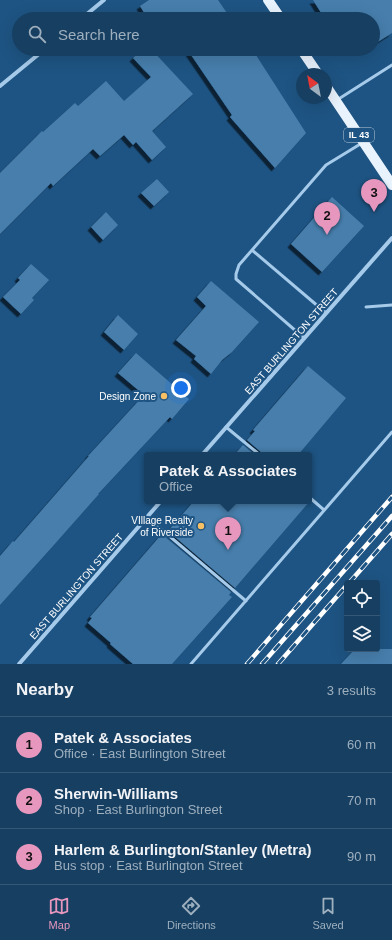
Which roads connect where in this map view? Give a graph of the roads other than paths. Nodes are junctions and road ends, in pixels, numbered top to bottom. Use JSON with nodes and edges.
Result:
{"nodes":[{"id":1,"x":104,"y":0,"type":"edge"},
{"id":2,"x":268,"y":0,"type":"edge"},
{"id":3,"x":89,"y":12,"type":"edge"},
{"id":4,"x":276,"y":12,"type":"edge"},
{"id":5,"x":36,"y":56,"type":"edge"},
{"id":6,"x":306,"y":56,"type":"edge"},
{"id":7,"x":392,"y":65,"type":"edge"},
{"id":8,"x":314,"y":68,"type":"edge"},
{"id":9,"x":0,"y":86,"type":"edge"},
{"id":10,"x":332,"y":95,"type":"edge"},
{"id":11,"x":336,"y":101,"type":"junction"},
{"id":12,"x":363,"y":142,"type":"junction"},
{"id":13,"x":392,"y":185,"type":"edge"},
{"id":14,"x":392,"y":238,"type":"edge"},
{"id":15,"x":252,"y":250,"type":"junction"},
{"id":16,"x":392,"y":305,"type":"edge"},
{"id":17,"x":366,"y":306,"type":"dead end"},
{"id":18,"x":326,"y":313,"type":"junction"},
{"id":19,"x":304,"y":338,"type":"junction"},
{"id":20,"x":226,"y":427,"type":"junction"},
{"id":21,"x":392,"y":432,"type":"edge"},
{"id":22,"x":205,"y":452,"type":"edge"},
{"id":23,"x":256,"y":452,"type":"edge"},
{"id":24,"x":312,"y":500,"type":"edge"},
{"id":25,"x":158,"y":504,"type":"edge"},
{"id":26,"x":324,"y":510,"type":"junction"},
{"id":27,"x":146,"y":518,"type":"junction"},
{"id":28,"x":246,"y":601,"type":"junction"},
{"id":29,"x":19,"y":664,"type":"edge"},
{"id":30,"x":191,"y":664,"type":"edge"}],
"edges":[{"from":1,"to":3,"type":"street"},
{"from":2,"to":4,"type":"main road"},
{"from":5,"to":9,"type":"street"},
{"from":6,"to":8,"type":"main road"},
{"from":7,"to":11,"type":"lane"},
{"from":10,"to":11,"type":"main road","number":"IL 43"},
{"from":11,"to":12,"type":"main road","number":"IL 43"},
{"from":12,"to":13,"type":"main road","number":"IL 43"},
{"from":12,"to":15,"type":"lane"},
{"from":14,"to":18,"type":"street","name":"EAST BURLINGTON STREET"},
{"from":15,"to":18,"type":"lane"},
{"from":15,"to":19,"type":"lane"},
{"from":16,"to":17,"type":"lane"},
{"from":18,"to":19,"type":"street","name":"EAST BURLINGTON STREET"},
{"from":19,"to":20,"type":"street","name":"EAST BURLINGTON STREET"},
{"from":20,"to":22,"type":"street","name":"EAST BURLINGTON STREET"},
{"from":20,"to":23,"type":"lane"},
{"from":21,"to":26,"type":"lane"},
{"from":24,"to":26,"type":"lane"},
{"from":25,"to":27,"type":"street","name":"EAST BURLINGTON STREET"},
{"from":26,"to":28,"type":"lane"},
{"from":27,"to":28,"type":"lane"},
{"from":27,"to":29,"type":"street","name":"EAST BURLINGTON STREET"},
{"from":28,"to":30,"type":"lane"}]}
